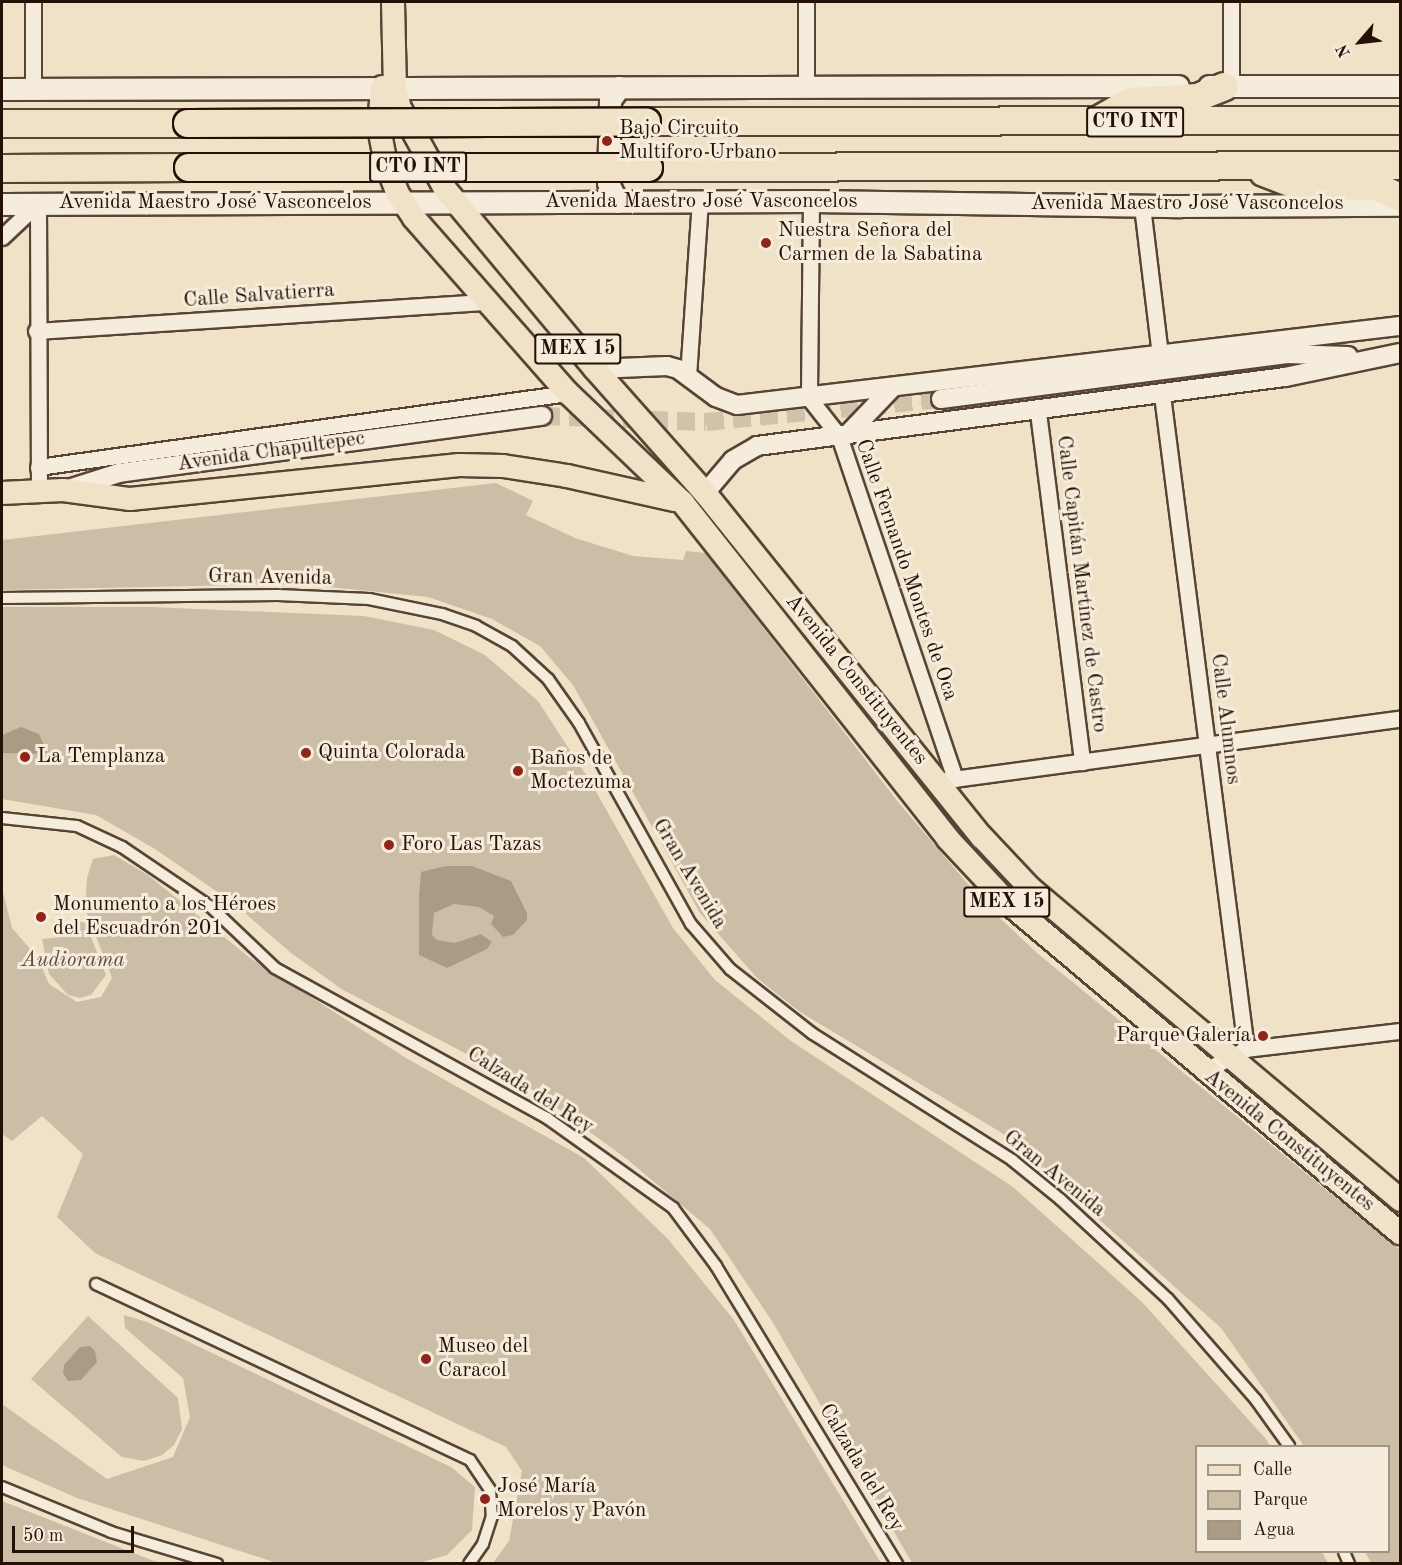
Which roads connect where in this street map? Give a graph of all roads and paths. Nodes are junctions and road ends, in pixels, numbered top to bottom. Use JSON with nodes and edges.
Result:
{"nodes":[{"id":1,"x":33,"y":2,"type":"edge"},
{"id":2,"x":393,"y":2,"type":"edge"},
{"id":3,"x":806,"y":2,"type":"edge"},
{"id":4,"x":1231,"y":2,"type":"edge"},
{"id":5,"x":806,"y":86,"type":"junction"},
{"id":6,"x":1228,"y":86,"type":"junction"},
{"id":7,"x":1401,"y":86,"type":"edge"},
{"id":8,"x":388,"y":87,"type":"junction"},
{"id":9,"x":619,"y":87,"type":"junction"},
{"id":10,"x":2,"y":89,"type":"edge"},
{"id":11,"x":33,"y":89,"type":"junction"},
{"id":12,"x":1401,"y":120,"type":"edge"},
{"id":13,"x":1094,"y":122,"type":"junction"},
{"id":14,"x":2,"y":123,"type":"edge"},
{"id":15,"x":1401,"y":165,"type":"edge"},
{"id":16,"x":1248,"y":166,"type":"junction"},
{"id":17,"x":2,"y":168,"type":"edge"},
{"id":18,"x":1401,"y":197,"type":"edge"},
{"id":19,"x":455,"y":201,"type":"junction"},
{"id":20,"x":811,"y":201,"type":"junction"},
{"id":21,"x":403,"y":202,"type":"junction"},
{"id":22,"x":617,"y":202,"type":"junction"},
{"id":23,"x":700,"y":202,"type":"junction"},
{"id":24,"x":38,"y":203,"type":"junction"},
{"id":25,"x":2,"y":204,"type":"edge"},
{"id":26,"x":1401,"y":205,"type":"edge"},
{"id":27,"x":1142,"y":206,"type":"junction"},
{"id":28,"x":2,"y":237,"type":"edge"},
{"id":29,"x":484,"y":302,"type":"junction"},
{"id":30,"x":1401,"y":326,"type":"edge"},
{"id":31,"x":36,"y":331,"type":"junction"},
{"id":32,"x":1401,"y":353,"type":"edge"},
{"id":33,"x":1160,"y":355,"type":"junction"},
{"id":34,"x":1372,"y":357,"type":"junction"},
{"id":35,"x":595,"y":369,"type":"junction"},
{"id":36,"x":688,"y":376,"type":"junction"},
{"id":37,"x":892,"y":388,"type":"junction"},
{"id":38,"x":568,"y":393,"type":"junction"},
{"id":39,"x":1162,"y":395,"type":"junction"},
{"id":40,"x":809,"y":398,"type":"junction"},
{"id":41,"x":942,"y":399,"type":"tunnel mouth"},
{"id":42,"x":1038,"y":412,"type":"junction"},
{"id":43,"x":542,"y":416,"type":"tunnel mouth"},
{"id":44,"x":843,"y":436,"type":"junction"},
{"id":45,"x":38,"y":467,"type":"junction"},
{"id":46,"x":63,"y":490,"type":"junction"},
{"id":47,"x":39,"y":491,"type":"junction"},
{"id":48,"x":2,"y":493,"type":"edge"},
{"id":49,"x":705,"y":493,"type":"junction"},
{"id":50,"x":683,"y":503,"type":"junction"},
{"id":51,"x":2,"y":598,"type":"edge"},
{"id":52,"x":1401,"y":719,"type":"edge"},
{"id":53,"x":1207,"y":745,"type":"junction"},
{"id":54,"x":1082,"y":762,"type":"junction"},
{"id":55,"x":946,"y":780,"type":"junction"},
{"id":56,"x":2,"y":818,"type":"edge"},
{"id":57,"x":1401,"y":1031,"type":"edge"},
{"id":58,"x":1237,"y":1054,"type":"junction"},
{"id":59,"x":1204,"y":1071,"type":"junction"},
{"id":60,"x":1401,"y":1200,"type":"edge"},
{"id":61,"x":1401,"y":1233,"type":"edge"},
{"id":62,"x":96,"y":1284,"type":"dead end"},
{"id":63,"x":1288,"y":1445,"type":"edge"},
{"id":64,"x":2,"y":1487,"type":"edge"},
{"id":65,"x":217,"y":1563,"type":"edge"},
{"id":66,"x":469,"y":1563,"type":"edge"},
{"id":67,"x":897,"y":1563,"type":"edge"}],
"edges":[{"from":1,"to":11,"type":"street"},
{"from":2,"to":8,"type":"main road"},
{"from":3,"to":5,"type":"street"},
{"from":4,"to":6,"type":"street"},
{"from":5,"to":6,"type":"main road","number":"CTO INT"},
{"from":5,"to":9,"type":"main road","number":"CTO INT"},
{"from":6,"to":7,"type":"main road","number":"CTO INT"},
{"from":6,"to":13,"type":"highway"},
{"from":8,"to":9,"type":"main road","number":"CTO INT"},
{"from":8,"to":11,"type":"main road","number":"CTO INT"},
{"from":8,"to":19,"type":"main road","name":"Avenida Constituyentes","number":"MEX 15"},
{"from":8,"to":21,"type":"main road","name":"Avenida Constituyentes"},
{"from":9,"to":22,"type":"main road"},
{"from":10,"to":11,"type":"main road","number":"CTO INT"},
{"from":12,"to":13,"type":"highway","number":"CTO INT"},
{"from":13,"to":14,"type":"highway","number":"CTO INT","bridge":true},
{"from":15,"to":16,"type":"highway","number":"CTO INT"},
{"from":16,"to":17,"type":"highway","number":"CTO INT","bridge":true},
{"from":16,"to":18,"type":"highway"},
{"from":19,"to":21,"type":"main road","name":"Avenida Maestro José Vasconcelos","number":"CTO INT"},
{"from":19,"to":22,"type":"main road","name":"Avenida Maestro José Vasconcelos","number":"CTO INT"},
{"from":19,"to":35,"type":"main road","name":"Avenida Constituyentes","number":"MEX 15"},
{"from":20,"to":23,"type":"main road","name":"Avenida Maestro José Vasconcelos","number":"CTO INT"},
{"from":20,"to":27,"type":"main road","name":"Avenida Maestro José Vasconcelos","number":"CTO INT"},
{"from":20,"to":40,"type":"street"},
{"from":21,"to":24,"type":"main road","name":"Avenida Maestro José Vasconcelos","number":"CTO INT"},
{"from":21,"to":29,"type":"main road","name":"Avenida Constituyentes","number":"MEX 15"},
{"from":22,"to":23,"type":"main road","name":"Avenida Maestro José Vasconcelos","number":"CTO INT"},
{"from":23,"to":36,"type":"street"},
{"from":24,"to":25,"type":"main road","name":"Avenida Maestro José Vasconcelos","number":"CTO INT"},
{"from":24,"to":28,"type":"street"},
{"from":24,"to":31,"type":"street"},
{"from":26,"to":27,"type":"main road","name":"Avenida Maestro José Vasconcelos","number":"CTO INT"},
{"from":27,"to":33,"type":"street"},
{"from":29,"to":31,"type":"street","name":"Calle Salvatierra"},
{"from":29,"to":38,"type":"main road","name":"Avenida Constituyentes","number":"MEX 15"},
{"from":30,"to":33,"type":"street"},
{"from":31,"to":45,"type":"street"},
{"from":32,"to":34,"type":"street"},
{"from":33,"to":37,"type":"street"},
{"from":34,"to":39,"type":"street"},
{"from":34,"to":41,"type":"street"},
{"from":35,"to":36,"type":"street"},
{"from":35,"to":49,"type":"main road","name":"Avenida Constituyentes","number":"MEX 15"},
{"from":36,"to":40,"type":"street"},
{"from":37,"to":40,"type":"street"},
{"from":37,"to":44,"type":"street"},
{"from":38,"to":45,"type":"street","name":"Avenida Chapultepec"},
{"from":38,"to":50,"type":"main road","name":"Avenida Constituyentes","number":"MEX 15"},
{"from":39,"to":42,"type":"street"},
{"from":39,"to":53,"type":"street","name":"Calle Alumnos"},
{"from":40,"to":44,"type":"street","name":"Calle Fernando Montes de Oca"},
{"from":42,"to":44,"type":"street"},
{"from":42,"to":54,"type":"street","name":"Calle Capitán Martínez de Castro"},
{"from":43,"to":46,"type":"street","name":"Avenida Chapultepec"},
{"from":44,"to":49,"type":"street"},
{"from":44,"to":55,"type":"street","name":"Calle Fernando Montes de Oca"},
{"from":45,"to":47,"type":"street"},
{"from":46,"to":47,"type":"main road","name":"Avenida Chapultepec"},
{"from":46,"to":50,"type":"main road"},
{"from":47,"to":48,"type":"main road","name":"Avenida Chapultepec"},
{"from":49,"to":55,"type":"main road","name":"Avenida Constituyentes","number":"MEX 15"},
{"from":50,"to":59,"type":"main road","name":"Avenida Constituyentes","number":"MEX 15"},
{"from":51,"to":63,"type":"street","name":"Gran Avenida"},
{"from":52,"to":53,"type":"street"},
{"from":53,"to":54,"type":"street"},
{"from":53,"to":58,"type":"street","name":"Calle Alumnos"},
{"from":54,"to":55,"type":"street"},
{"from":55,"to":58,"type":"main road","name":"Avenida Constituyentes","number":"MEX 15"},
{"from":56,"to":67,"type":"street","name":"Calzada del Rey"},
{"from":57,"to":58,"type":"street"},
{"from":58,"to":59,"type":"street"},
{"from":58,"to":60,"type":"main road","name":"Avenida Constituyentes","number":"MEX 15"},
{"from":59,"to":61,"type":"main road","name":"Avenida Constituyentes","number":"MEX 15"},
{"from":62,"to":66,"type":"street"},
{"from":64,"to":65,"type":"street"}]}
